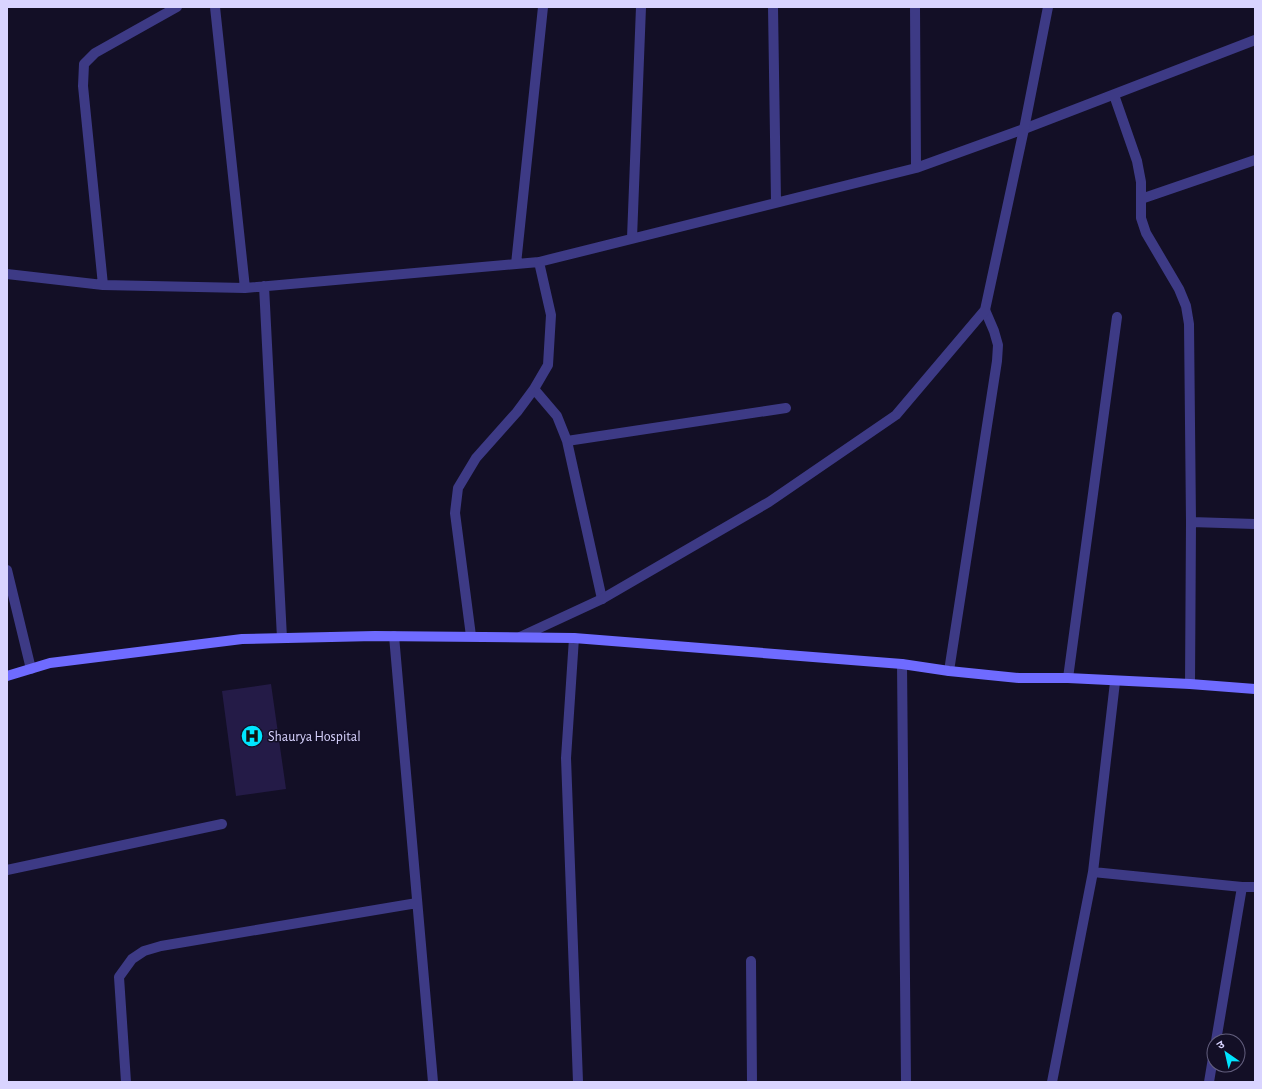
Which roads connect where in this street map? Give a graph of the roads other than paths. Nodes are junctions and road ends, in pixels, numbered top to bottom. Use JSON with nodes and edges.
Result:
{"nodes":[{"id":1,"x":177,"y":7,"type":"edge"},
{"id":2,"x":215,"y":7,"type":"edge"},
{"id":3,"x":543,"y":7,"type":"edge"},
{"id":4,"x":641,"y":7,"type":"edge"},
{"id":5,"x":773,"y":7,"type":"edge"},
{"id":6,"x":915,"y":7,"type":"edge"},
{"id":7,"x":1048,"y":7,"type":"edge"},
{"id":8,"x":1255,"y":40,"type":"edge"},
{"id":9,"x":1114,"y":95,"type":"junction"},
{"id":10,"x":1024,"y":129,"type":"junction"},
{"id":11,"x":1255,"y":160,"type":"edge"},
{"id":12,"x":916,"y":168,"type":"junction"},
{"id":13,"x":1141,"y":199,"type":"junction"},
{"id":14,"x":776,"y":202,"type":"junction"},
{"id":15,"x":632,"y":238,"type":"junction"},
{"id":16,"x":539,"y":262,"type":"junction"},
{"id":17,"x":516,"y":264,"type":"junction"},
{"id":18,"x":7,"y":274,"type":"edge"},
{"id":19,"x":103,"y":284,"type":"junction"},
{"id":20,"x":264,"y":286,"type":"junction"},
{"id":21,"x":245,"y":288,"type":"junction"},
{"id":22,"x":985,"y":310,"type":"junction"},
{"id":23,"x":1117,"y":317,"type":"dead end"},
{"id":24,"x":534,"y":389,"type":"junction"},
{"id":25,"x":786,"y":408,"type":"dead end"},
{"id":26,"x":567,"y":441,"type":"junction"},
{"id":27,"x":1191,"y":522,"type":"junction"},
{"id":28,"x":1255,"y":524,"type":"edge"},
{"id":29,"x":7,"y":570,"type":"edge"},
{"id":30,"x":602,"y":599,"type":"junction"},
{"id":31,"x":394,"y":636,"type":"junction"},
{"id":32,"x":471,"y":636,"type":"junction"},
{"id":33,"x":520,"y":637,"type":"junction"},
{"id":34,"x":282,"y":638,"type":"junction"},
{"id":35,"x":574,"y":638,"type":"junction"},
{"id":36,"x":902,"y":664,"type":"junction"},
{"id":37,"x":31,"y":668,"type":"junction"},
{"id":38,"x":949,"y":671,"type":"junction"},
{"id":39,"x":7,"y":676,"type":"edge"},
{"id":40,"x":1068,"y":678,"type":"junction"},
{"id":41,"x":1115,"y":682,"type":"junction"},
{"id":42,"x":1190,"y":684,"type":"junction"},
{"id":43,"x":1255,"y":689,"type":"edge"},
{"id":44,"x":222,"y":824,"type":"dead end"},
{"id":45,"x":7,"y":870,"type":"edge"},
{"id":46,"x":1093,"y":872,"type":"junction"},
{"id":47,"x":1242,"y":887,"type":"junction"},
{"id":48,"x":1255,"y":887,"type":"edge"},
{"id":49,"x":417,"y":903,"type":"junction"},
{"id":50,"x":751,"y":961,"type":"dead end"},
{"id":51,"x":1217,"y":1033,"type":"edge"},
{"id":52,"x":126,"y":1082,"type":"edge"},
{"id":53,"x":433,"y":1082,"type":"edge"},
{"id":54,"x":578,"y":1082,"type":"edge"},
{"id":55,"x":752,"y":1082,"type":"edge"},
{"id":56,"x":906,"y":1082,"type":"edge"},
{"id":57,"x":1052,"y":1082,"type":"edge"}],
"edges":[{"from":1,"to":19,"type":"street"},
{"from":2,"to":21,"type":"street"},
{"from":3,"to":17,"type":"street"},
{"from":4,"to":15,"type":"street"},
{"from":5,"to":14,"type":"street"},
{"from":6,"to":12,"type":"street"},
{"from":7,"to":10,"type":"street"},
{"from":8,"to":9,"type":"street"},
{"from":9,"to":10,"type":"street"},
{"from":9,"to":13,"type":"street"},
{"from":10,"to":12,"type":"street"},
{"from":10,"to":22,"type":"street"},
{"from":11,"to":13,"type":"street"},
{"from":12,"to":14,"type":"street"},
{"from":13,"to":27,"type":"street"},
{"from":14,"to":15,"type":"street"},
{"from":15,"to":16,"type":"street"},
{"from":16,"to":17,"type":"street"},
{"from":16,"to":24,"type":"street"},
{"from":17,"to":20,"type":"street"},
{"from":18,"to":19,"type":"street"},
{"from":19,"to":21,"type":"street"},
{"from":20,"to":21,"type":"street"},
{"from":20,"to":34,"type":"street"},
{"from":22,"to":30,"type":"street"},
{"from":22,"to":38,"type":"street"},
{"from":23,"to":40,"type":"street"},
{"from":24,"to":26,"type":"street"},
{"from":24,"to":32,"type":"street"},
{"from":25,"to":26,"type":"street"},
{"from":26,"to":30,"type":"street"},
{"from":27,"to":28,"type":"street"},
{"from":27,"to":42,"type":"street"},
{"from":29,"to":37,"type":"street"},
{"from":30,"to":33,"type":"street"},
{"from":31,"to":32,"type":"main road"},
{"from":31,"to":34,"type":"main road"},
{"from":31,"to":49,"type":"street"},
{"from":32,"to":33,"type":"main road"},
{"from":33,"to":35,"type":"main road"},
{"from":34,"to":37,"type":"main road"},
{"from":35,"to":36,"type":"main road"},
{"from":35,"to":54,"type":"street"},
{"from":36,"to":38,"type":"main road"},
{"from":36,"to":56,"type":"street"},
{"from":37,"to":39,"type":"main road"},
{"from":38,"to":40,"type":"main road"},
{"from":40,"to":41,"type":"main road"},
{"from":41,"to":42,"type":"main road"},
{"from":41,"to":46,"type":"street"},
{"from":42,"to":43,"type":"main road"},
{"from":44,"to":45,"type":"street"},
{"from":46,"to":47,"type":"street"},
{"from":46,"to":57,"type":"street"},
{"from":47,"to":48,"type":"street"},
{"from":47,"to":51,"type":"street"},
{"from":49,"to":52,"type":"street"},
{"from":49,"to":53,"type":"street"},
{"from":50,"to":55,"type":"street"}]}
